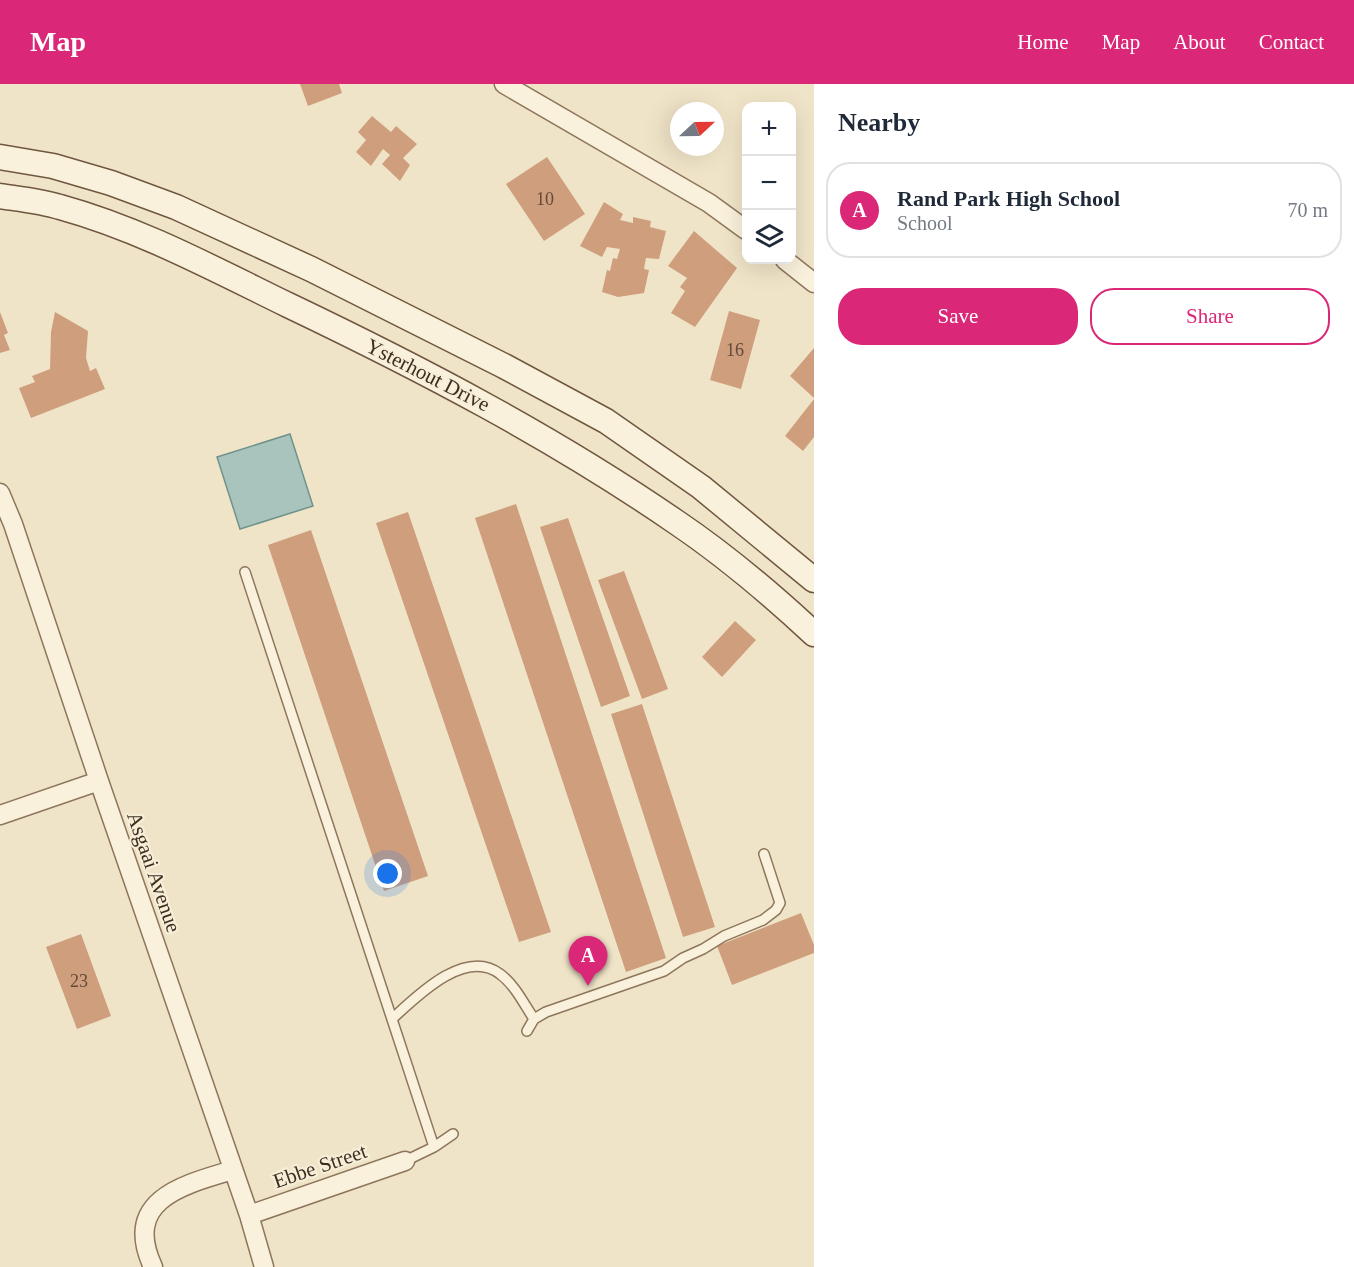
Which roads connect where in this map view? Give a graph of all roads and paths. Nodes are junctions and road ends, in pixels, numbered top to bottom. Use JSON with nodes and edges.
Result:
{"nodes":[{"id":1,"x":504,"y":84,"type":"edge"},
{"id":2,"x":0,"y":157,"type":"edge"},
{"id":3,"x":0,"y":196,"type":"edge"},
{"id":4,"x":742,"y":226,"type":"edge"},
{"id":5,"x":789,"y":264,"type":"edge"},
{"id":6,"x":814,"y":283,"type":"edge"},
{"id":7,"x":0,"y":493,"type":"edge"},
{"id":8,"x":245,"y":572,"type":"dead end"},
{"id":9,"x":814,"y":580,"type":"edge"},
{"id":10,"x":814,"y":634,"type":"edge"},
{"id":11,"x":99,"y":781,"type":"junction"},
{"id":12,"x":0,"y":815,"type":"edge"},
{"id":13,"x":764,"y":854,"type":"dead end"},
{"id":14,"x":392,"y":1019,"type":"junction"},
{"id":15,"x":534,"y":1019,"type":"junction"},
{"id":16,"x":527,"y":1031,"type":"dead end"},
{"id":17,"x":453,"y":1134,"type":"dead end"},
{"id":18,"x":434,"y":1147,"type":"junction"},
{"id":19,"x":405,"y":1161,"type":"joint"},
{"id":20,"x":233,"y":1170,"type":"junction"},
{"id":21,"x":249,"y":1215,"type":"junction"},
{"id":22,"x":153,"y":1267,"type":"edge"},
{"id":23,"x":264,"y":1267,"type":"edge"}],
"edges":[{"from":1,"to":4,"type":"street"},
{"from":2,"to":9,"type":"main road","name":"Ysterhout Drive"},
{"from":3,"to":10,"type":"main road","name":"Ysterhout Drive"},
{"from":5,"to":6,"type":"street"},
{"from":7,"to":11,"type":"street","name":"Asgaai Avenue"},
{"from":8,"to":14,"type":"lane"},
{"from":11,"to":12,"type":"street"},
{"from":11,"to":20,"type":"street","name":"Asgaai Avenue"},
{"from":13,"to":15,"type":"lane"},
{"from":14,"to":15,"type":"lane"},
{"from":14,"to":18,"type":"lane"},
{"from":15,"to":16,"type":"lane"},
{"from":17,"to":18,"type":"lane"},
{"from":18,"to":19,"type":"lane"},
{"from":19,"to":21,"type":"street","name":"Ebbe Street"},
{"from":20,"to":21,"type":"street","name":"Asgaai Avenue"},
{"from":20,"to":22,"type":"street"},
{"from":21,"to":23,"type":"street","name":"Asgaai Avenue"}]}
